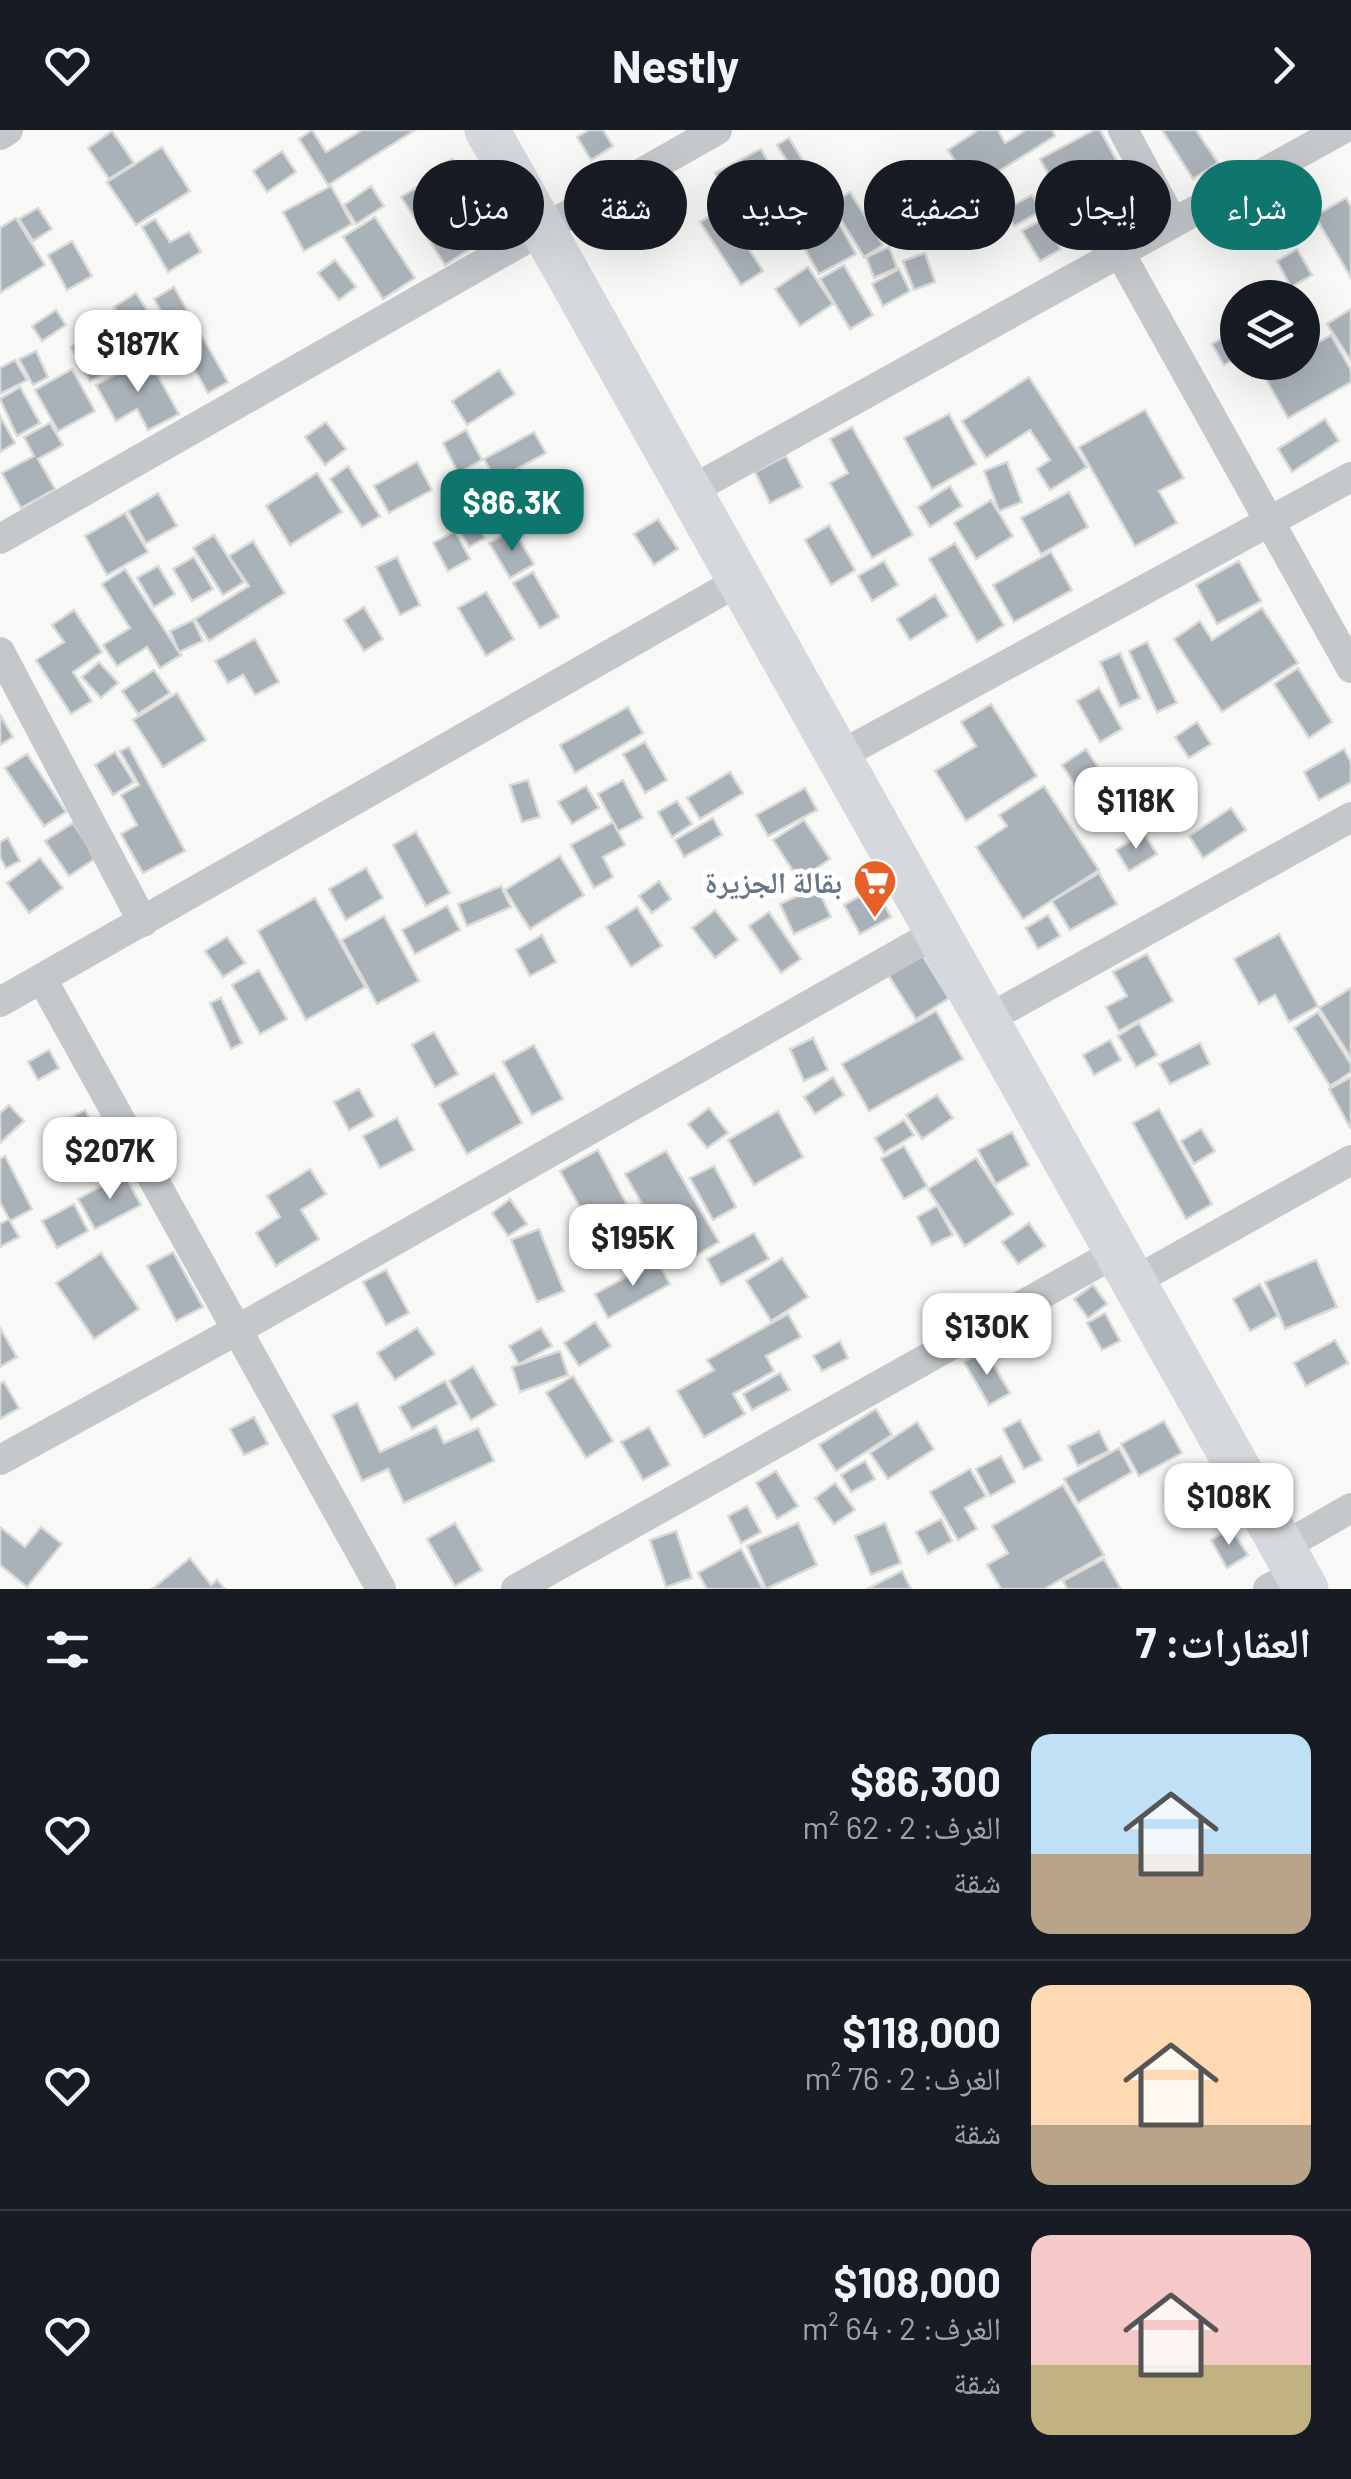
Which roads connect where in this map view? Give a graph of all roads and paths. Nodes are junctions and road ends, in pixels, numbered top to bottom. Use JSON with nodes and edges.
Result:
{"nodes":[{"id":1,"x":8,"y":130,"type":"edge"},
{"id":2,"x":487,"y":130,"type":"edge"},
{"id":3,"x":717,"y":130,"type":"edge"},
{"id":4,"x":1123,"y":130,"type":"edge"},
{"id":5,"x":1342,"y":130,"type":"edge"},
{"id":6,"x":0,"y":134,"type":"edge"},
{"id":7,"x":504,"y":160,"type":"edge"},
{"id":8,"x":1172,"y":221,"type":"junction"},
{"id":9,"x":544,"y":227,"type":"edge"},
{"id":10,"x":544,"y":230,"type":"edge"},
{"id":11,"x":505,"y":250,"type":"edge"},
{"id":12,"x":1120,"y":254,"type":"junction"},
{"id":13,"x":1351,"y":477,"type":"edge"},
{"id":14,"x":690,"y":491,"type":"junction"},
{"id":15,"x":1271,"y":521,"type":"junction"},
{"id":16,"x":0,"y":539,"type":"edge"},
{"id":17,"x":738,"y":581,"type":"junction"},
{"id":18,"x":0,"y":652,"type":"edge"},
{"id":19,"x":1351,"y":668,"type":"edge"},
{"id":20,"x":839,"y":756,"type":"junction"},
{"id":21,"x":1351,"y":818,"type":"edge"},
{"id":22,"x":142,"y":922,"type":"junction"},
{"id":23,"x":936,"y":933,"type":"junction"},
{"id":24,"x":42,"y":979,"type":"junction"},
{"id":25,"x":0,"y":1002,"type":"edge"},
{"id":26,"x":986,"y":1020,"type":"junction"},
{"id":27,"x":1351,"y":1160,"type":"edge"},
{"id":28,"x":1125,"y":1267,"type":"junction"},
{"id":29,"x":237,"y":1330,"type":"junction"},
{"id":30,"x":0,"y":1460,"type":"edge"},
{"id":31,"x":1351,"y":1508,"type":"edge"},
{"id":32,"x":1289,"y":1574,"type":"edge"},
{"id":33,"x":381,"y":1589,"type":"edge"},
{"id":34,"x":516,"y":1589,"type":"edge"}],
"edges":[{"from":1,"to":6,"type":"street"},
{"from":2,"to":7,"type":"street"},
{"from":3,"to":9,"type":"street"},
{"from":4,"to":8,"type":"street"},
{"from":5,"to":8,"type":"street"},
{"from":8,"to":12,"type":"street"},
{"from":10,"to":14,"type":"street"},
{"from":11,"to":16,"type":"street"},
{"from":12,"to":14,"type":"street"},
{"from":12,"to":15,"type":"street"},
{"from":13,"to":15,"type":"street"},
{"from":14,"to":17,"type":"street"},
{"from":15,"to":19,"type":"street"},
{"from":15,"to":20,"type":"street"},
{"from":17,"to":20,"type":"street"},
{"from":17,"to":22,"type":"street"},
{"from":18,"to":22,"type":"street"},
{"from":20,"to":23,"type":"street"},
{"from":21,"to":26,"type":"street"},
{"from":22,"to":24,"type":"street"},
{"from":23,"to":26,"type":"street"},
{"from":23,"to":29,"type":"street"},
{"from":24,"to":25,"type":"street"},
{"from":24,"to":29,"type":"street"},
{"from":26,"to":28,"type":"street"},
{"from":27,"to":28,"type":"street"},
{"from":28,"to":32,"type":"street"},
{"from":28,"to":34,"type":"street"},
{"from":29,"to":30,"type":"street"},
{"from":29,"to":33,"type":"street"},
{"from":31,"to":32,"type":"street"}]}
